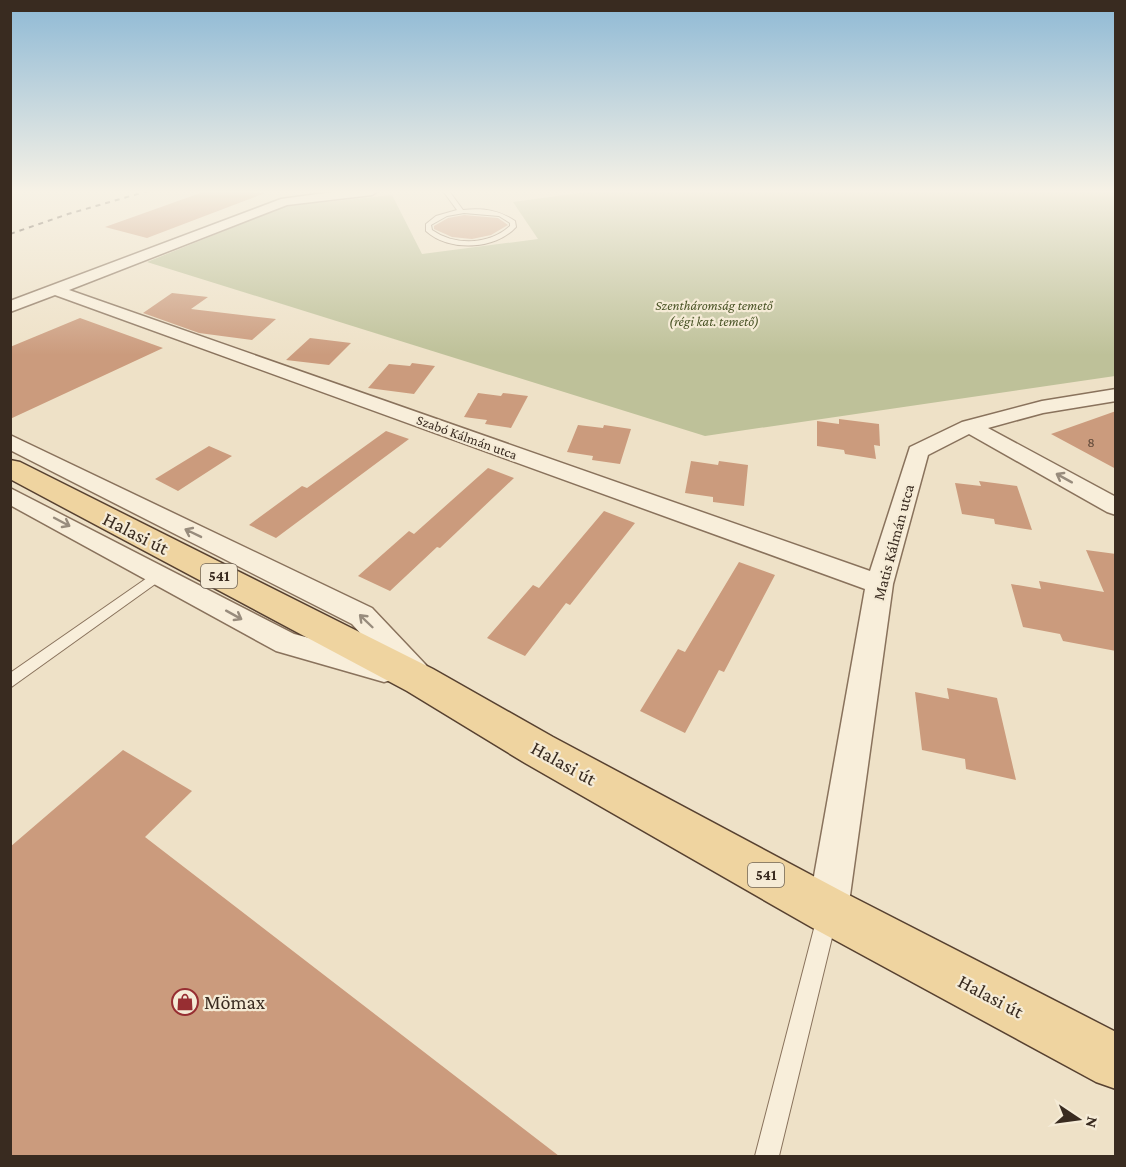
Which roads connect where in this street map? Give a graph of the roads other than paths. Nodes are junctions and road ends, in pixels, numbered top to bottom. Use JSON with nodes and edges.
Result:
{"nodes":[{"id":1,"x":171,"y":245,"type":"edge"},
{"id":2,"x":55,"y":290,"type":"junction"},
{"id":3,"x":10,"y":307,"type":"edge"},
{"id":4,"x":1116,"y":395,"type":"edge"},
{"id":5,"x":969,"y":426,"type":"junction"},
{"id":6,"x":10,"y":441,"type":"edge"},
{"id":7,"x":13,"y":478,"type":"edge"},
{"id":8,"x":1116,"y":507,"type":"edge"},
{"id":9,"x":160,"y":574,"type":"junction"},
{"id":10,"x":879,"y":584,"type":"junction"},
{"id":11,"x":420,"y":680,"type":"junction"},
{"id":12,"x":10,"y":682,"type":"edge"},
{"id":13,"x":828,"y":910,"type":"junction"},
{"id":14,"x":1116,"y":1062,"type":"edge"},
{"id":15,"x":767,"y":1156,"type":"edge"}],
"edges":[{"from":1,"to":2,"type":"street"},
{"from":2,"to":3,"type":"street"},
{"from":2,"to":10,"type":"street","name":"Szabó Kálmán utca"},
{"from":4,"to":5,"type":"street","name":"Matis Kálmán utca"},
{"from":8,"to":5,"type":"street","one_way":true},
{"from":5,"to":10,"type":"street","name":"Matis Kálmán utca"},
{"from":11,"to":6,"type":"street","one_way":true},
{"from":7,"to":9,"type":"street","one_way":true},
{"from":7,"to":11,"type":"main road","name":"Halasi út","number":"541"},
{"from":9,"to":11,"type":"street","one_way":true},
{"from":9,"to":12,"type":"lane"},
{"from":10,"to":13,"type":"street","name":"Matis Kálmán utca"},
{"from":11,"to":13,"type":"main road","name":"Halasi út","number":"541"},
{"from":13,"to":14,"type":"main road","name":"Halasi út","number":"541"},
{"from":13,"to":15,"type":"lane"}]}
